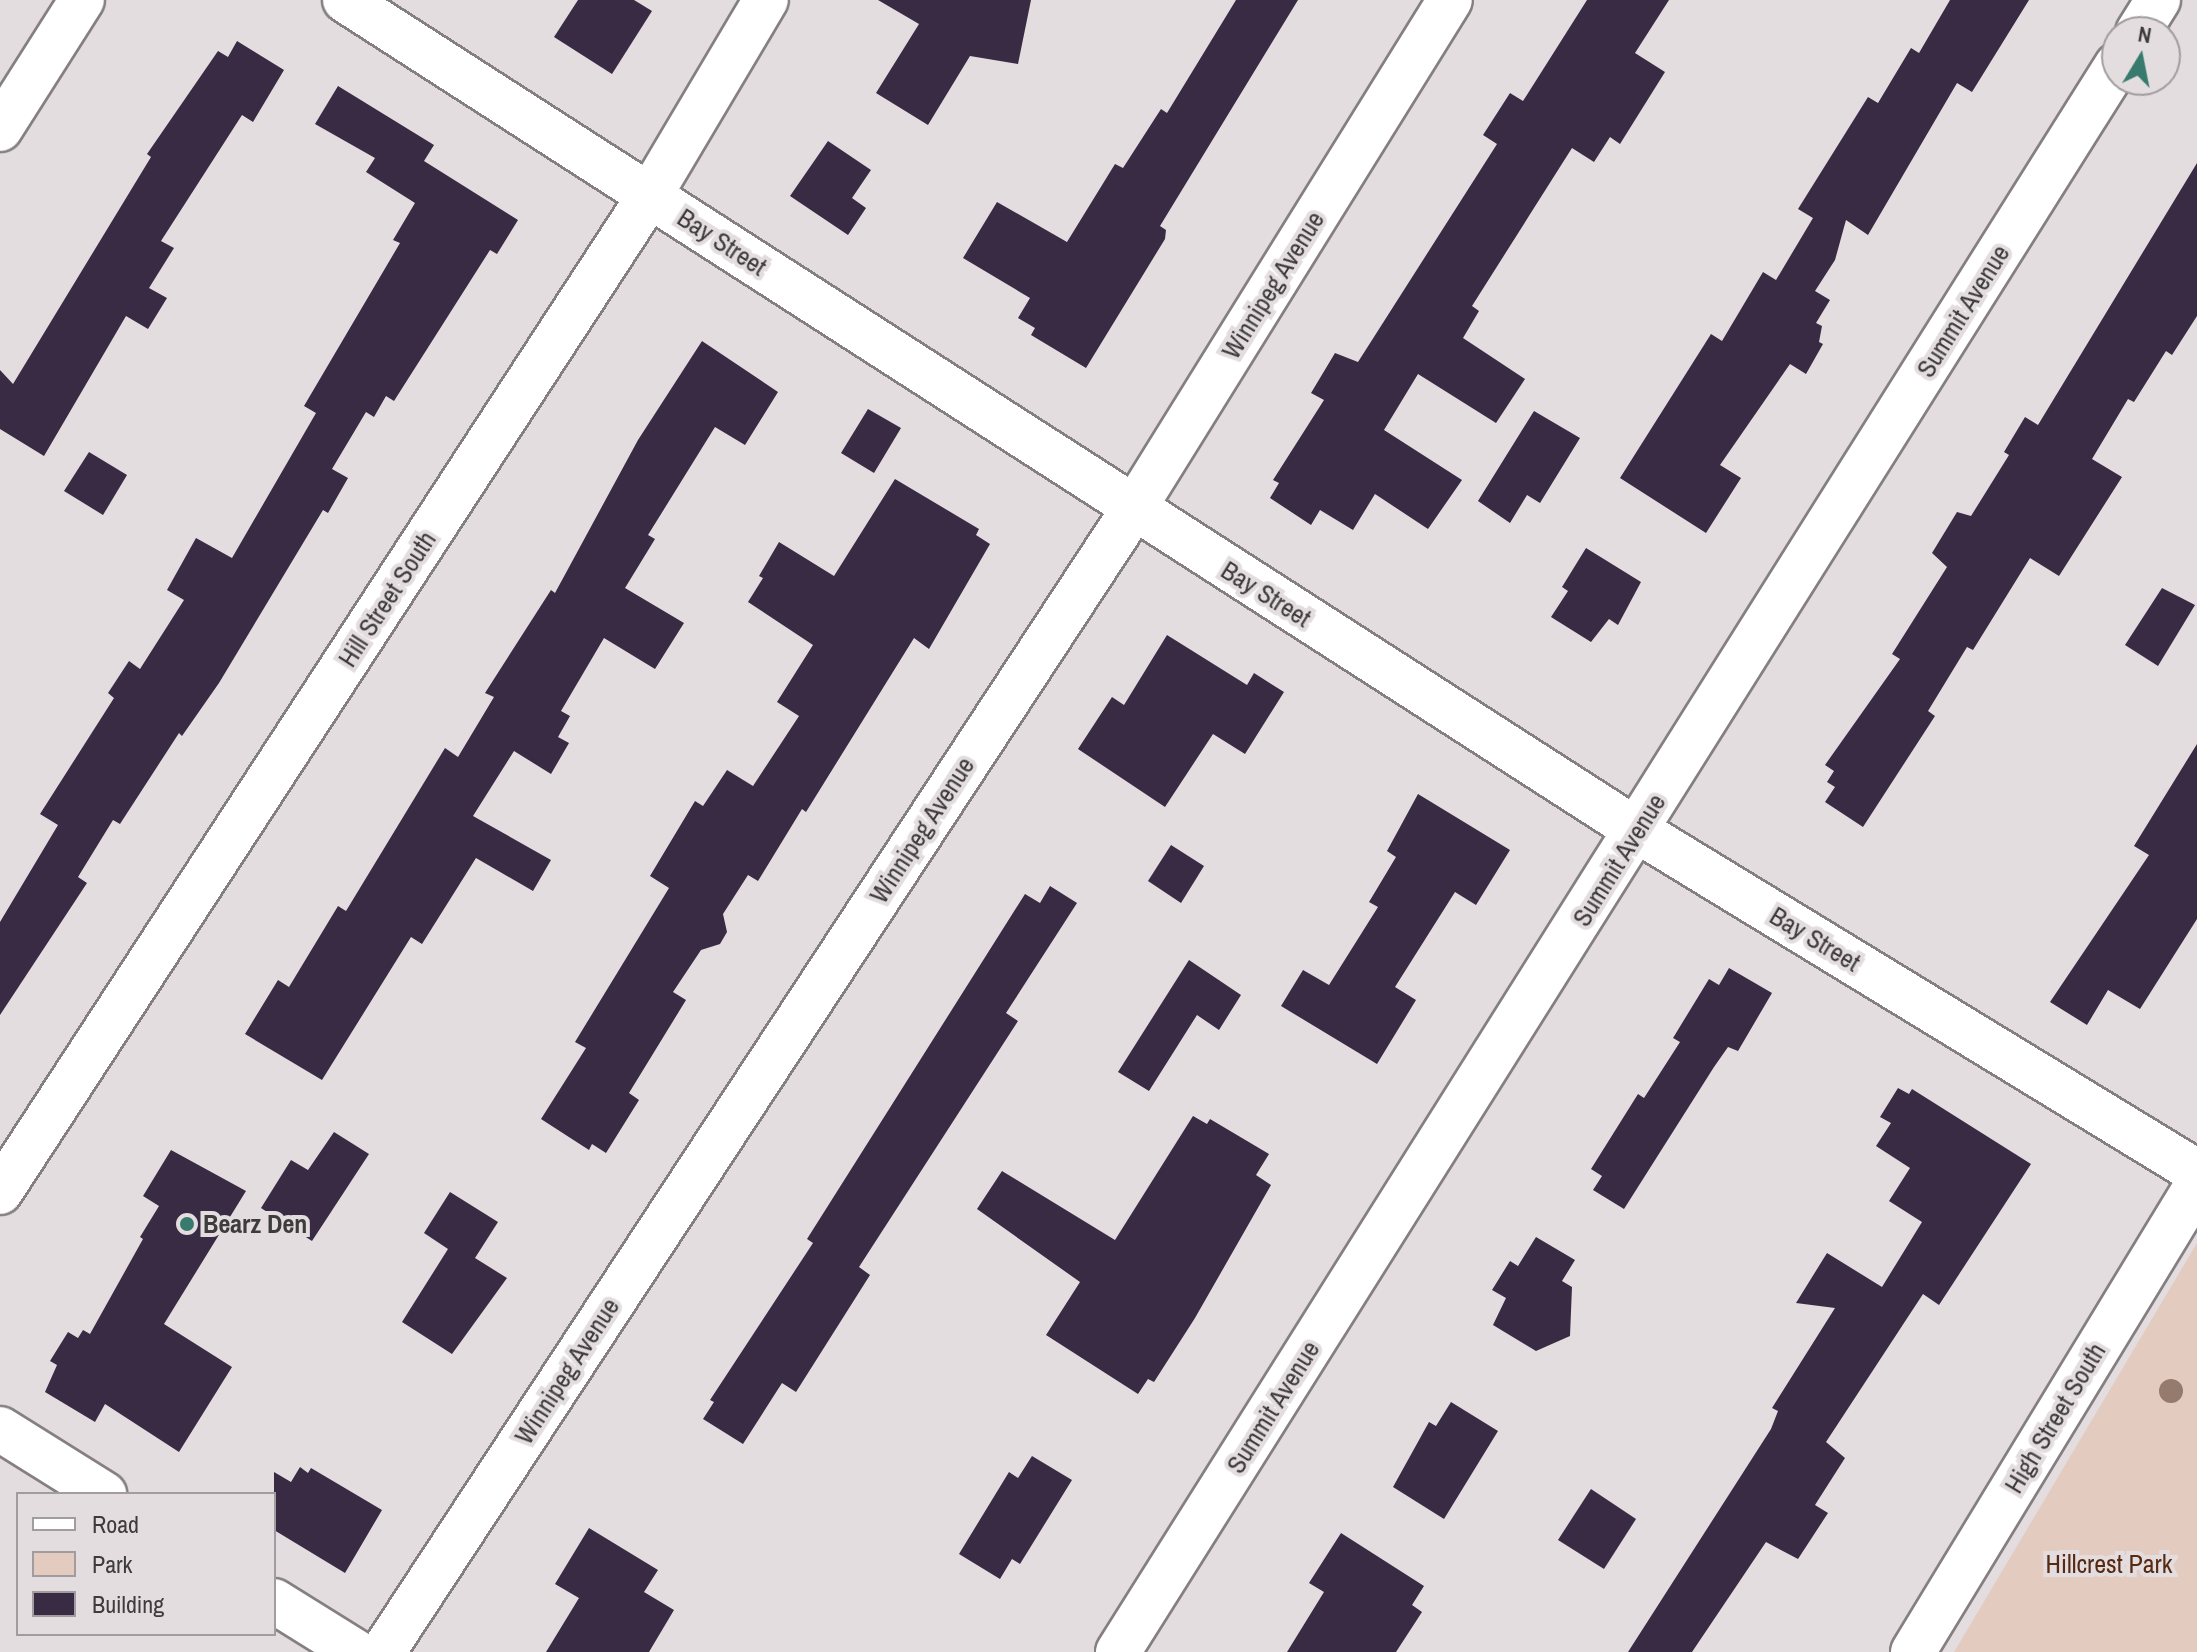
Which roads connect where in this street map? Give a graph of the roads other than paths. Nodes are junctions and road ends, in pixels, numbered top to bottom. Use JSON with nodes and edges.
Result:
{"nodes":[{"id":1,"x":82,"y":0,"type":"edge"},
{"id":2,"x":345,"y":0,"type":"edge"},
{"id":3,"x":766,"y":0,"type":"edge"},
{"id":4,"x":1450,"y":0,"type":"edge"},
{"id":5,"x":2101,"y":91,"type":"edge"},
{"id":6,"x":0,"y":129,"type":"edge"},
{"id":7,"x":650,"y":195,"type":"junction"},
{"id":8,"x":1133,"y":510,"type":"junction"},
{"id":9,"x":1638,"y":831,"type":"junction"},
{"id":10,"x":2197,"y":1172,"type":"edge"},
{"id":11,"x":2197,"y":1185,"type":"edge"},
{"id":12,"x":0,"y":1192,"type":"edge"},
{"id":13,"x":0,"y":1429,"type":"edge"},
{"id":14,"x":101,"y":1492,"type":"edge"},
{"id":15,"x":276,"y":1602,"type":"edge"},
{"id":16,"x":356,"y":1652,"type":"edge"},
{"id":17,"x":383,"y":1652,"type":"edge"},
{"id":18,"x":1118,"y":1652,"type":"edge"},
{"id":19,"x":1913,"y":1652,"type":"edge"}],
"edges":[{"from":1,"to":6,"type":"street"},
{"from":2,"to":7,"type":"street","name":"Bay Street"},
{"from":3,"to":7,"type":"street","name":"Hill Street South"},
{"from":4,"to":8,"type":"street","name":"Winnipeg Avenue"},
{"from":5,"to":9,"type":"street","name":"Summit Avenue"},
{"from":7,"to":8,"type":"street","name":"Bay Street"},
{"from":7,"to":12,"type":"street","name":"Hill Street South"},
{"from":8,"to":9,"type":"street","name":"Bay Street"},
{"from":8,"to":17,"type":"street","name":"Winnipeg Avenue"},
{"from":9,"to":10,"type":"street","name":"Bay Street"},
{"from":9,"to":18,"type":"street","name":"Summit Avenue"},
{"from":11,"to":19,"type":"street","name":"High Street South"},
{"from":13,"to":14,"type":"street"},
{"from":15,"to":16,"type":"street"}]}
